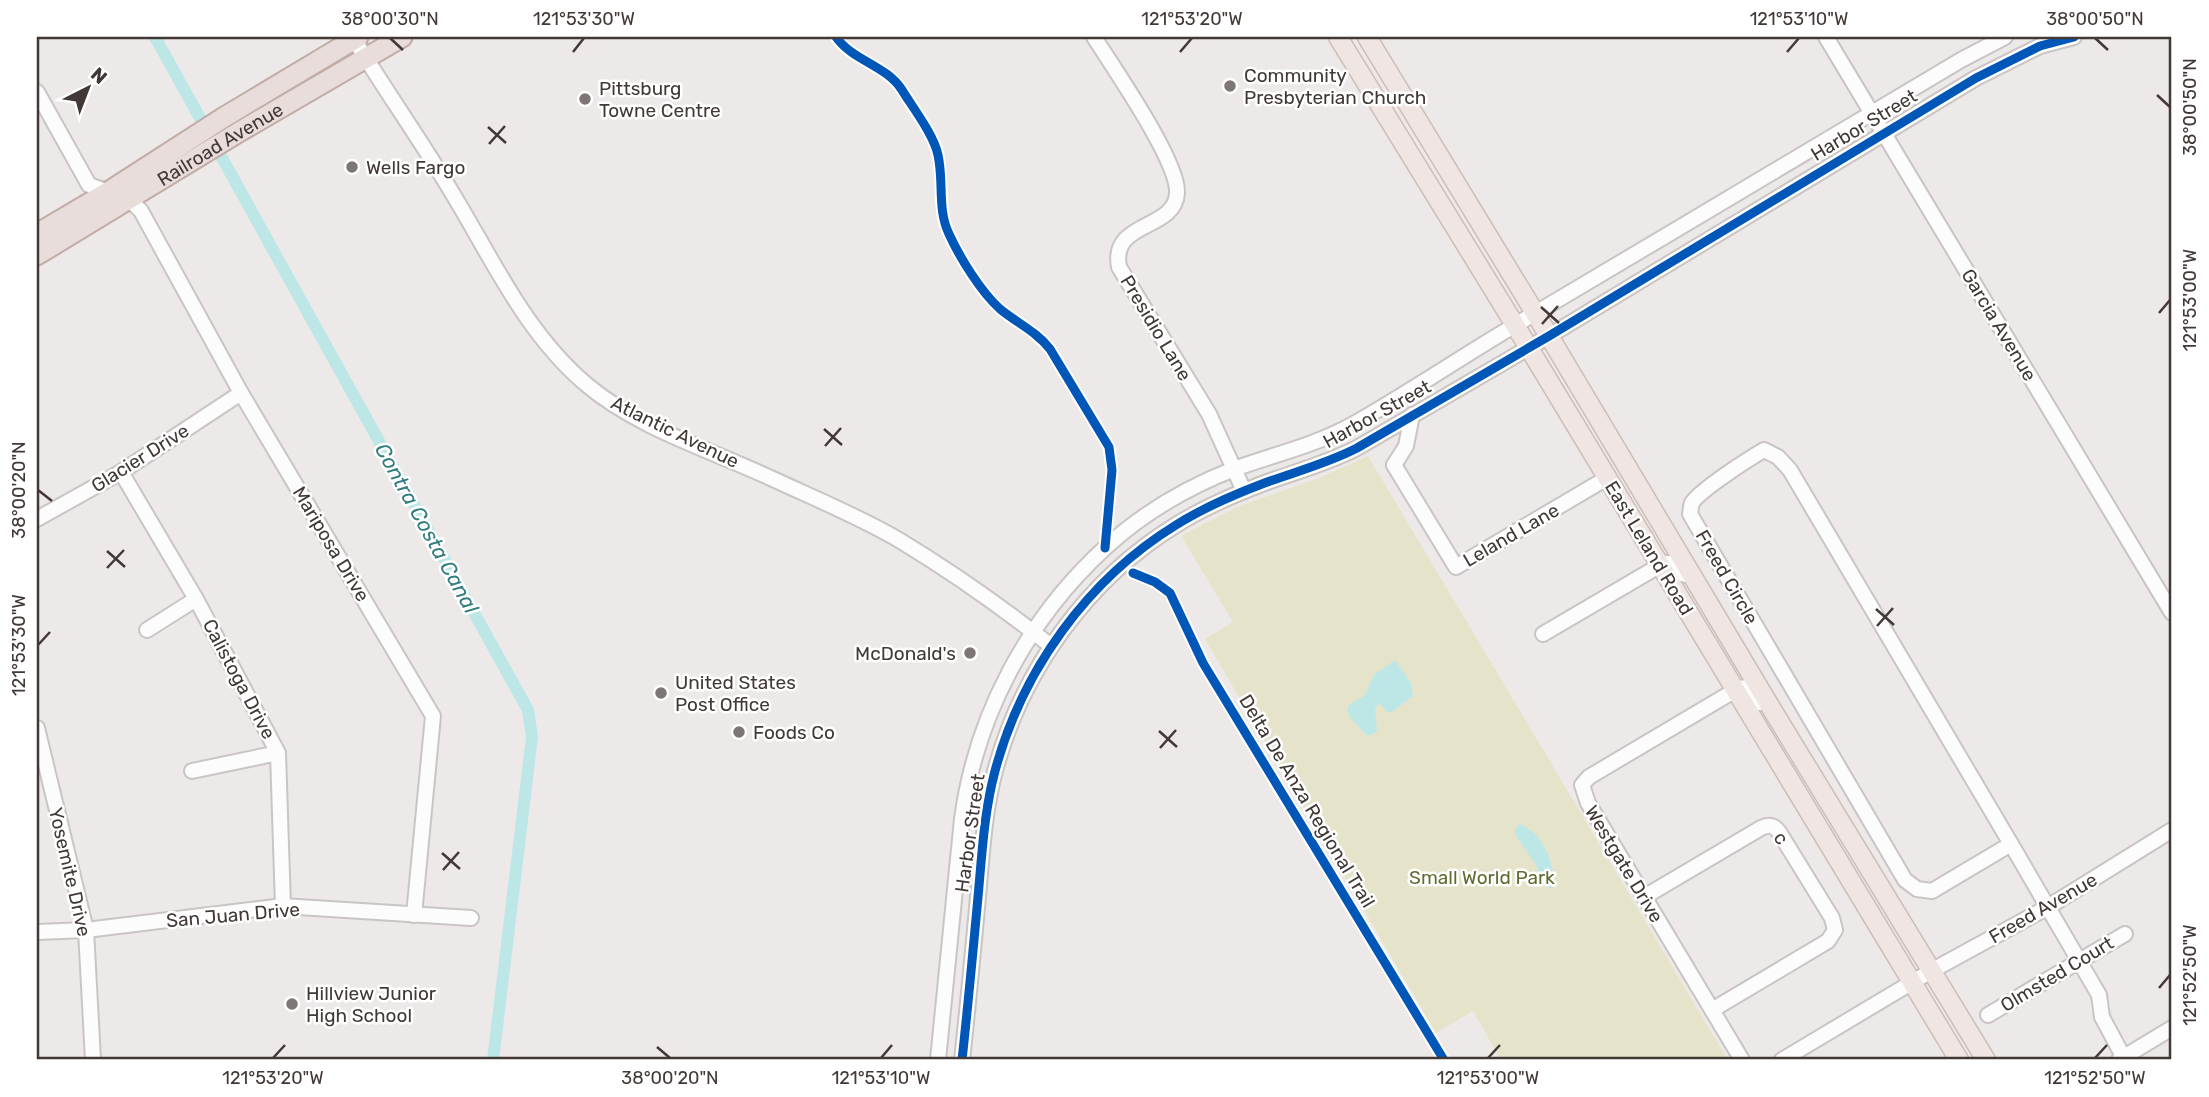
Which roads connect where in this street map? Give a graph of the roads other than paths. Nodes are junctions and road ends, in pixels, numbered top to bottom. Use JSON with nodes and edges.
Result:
{"nodes":[{"id":1,"x":402,"y":37,"type":"edge"},
{"id":2,"x":1094,"y":37,"type":"edge"},
{"id":3,"x":1338,"y":37,"type":"edge"},
{"id":4,"x":1367,"y":37,"type":"edge"},
{"id":5,"x":1826,"y":37,"type":"edge"},
{"id":6,"x":2005,"y":37,"type":"edge"},
{"id":7,"x":2074,"y":37,"type":"edge"},
{"id":8,"x":356,"y":38,"type":"edge"},
{"id":9,"x":366,"y":59,"type":"junction"},
{"id":10,"x":37,"y":92,"type":"edge"},
{"id":11,"x":1872,"y":113,"type":"junction"},
{"id":12,"x":1885,"y":134,"type":"junction"},
{"id":13,"x":108,"y":192,"type":"junction"},
{"id":14,"x":129,"y":199,"type":"junction"},
{"id":15,"x":37,"y":234,"type":"edge"},
{"id":16,"x":37,"y":255,"type":"edge"},
{"id":17,"x":1535,"y":313,"type":"junction"},
{"id":18,"x":1515,"y":325,"type":"junction"},
{"id":19,"x":1549,"y":335,"type":"junction"},
{"id":20,"x":1529,"y":347,"type":"junction"},
{"id":21,"x":241,"y":393,"type":"junction"},
{"id":22,"x":1412,"y":415,"type":"junction"},
{"id":23,"x":1388,"y":429,"type":"junction"},
{"id":24,"x":1394,"y":465,"type":"junction"},
{"id":25,"x":1235,"y":469,"type":"junction"},
{"id":26,"x":121,"y":472,"type":"junction"},
{"id":27,"x":1607,"y":478,"type":"junction"},
{"id":28,"x":1244,"y":491,"type":"junction"},
{"id":29,"x":37,"y":519,"type":"edge"},
{"id":30,"x":1660,"y":565,"type":"junction"},
{"id":31,"x":1694,"y":578,"type":"junction"},
{"id":32,"x":196,"y":599,"type":"junction"},
{"id":33,"x":2172,"y":613,"type":"edge"},
{"id":34,"x":148,"y":630,"type":"dead end"},
{"id":35,"x":1033,"y":632,"type":"junction"},
{"id":36,"x":1543,"y":634,"type":"dead end"},
{"id":37,"x":1051,"y":646,"type":"junction"},
{"id":38,"x":1734,"y":690,"type":"junction"},
{"id":39,"x":1773,"y":711,"type":"junction"},
{"id":40,"x":37,"y":728,"type":"edge"},
{"id":41,"x":278,"y":753,"type":"junction"},
{"id":42,"x":192,"y":771,"type":"dead end"},
{"id":43,"x":962,"y":819,"type":"junction"},
{"id":44,"x":985,"y":821,"type":"junction"},
{"id":45,"x":2172,"y":831,"type":"edge"},
{"id":46,"x":2011,"y":844,"type":"junction"},
{"id":47,"x":1644,"y":897,"type":"junction"},
{"id":48,"x":283,"y":906,"type":"junction"},
{"id":49,"x":2048,"y":906,"type":"junction"},
{"id":50,"x":414,"y":915,"type":"junction"},
{"id":51,"x":471,"y":918,"type":"dead end"},
{"id":52,"x":86,"y":930,"type":"junction"},
{"id":53,"x":37,"y":932,"type":"edge"},
{"id":54,"x":2125,"y":934,"type":"dead end"},
{"id":55,"x":2080,"y":961,"type":"junction"},
{"id":56,"x":1931,"y":971,"type":"junction"},
{"id":57,"x":1912,"y":982,"type":"junction"},
{"id":58,"x":1712,"y":1010,"type":"junction"},
{"id":59,"x":1988,"y":1015,"type":"dead end"},
{"id":60,"x":2172,"y":1028,"type":"edge"},
{"id":61,"x":2123,"y":1059,"type":"edge"},
{"id":62,"x":93,"y":1060,"type":"edge"},
{"id":63,"x":938,"y":1060,"type":"edge"},
{"id":64,"x":962,"y":1060,"type":"edge"},
{"id":65,"x":1742,"y":1060,"type":"edge"},
{"id":66,"x":1782,"y":1060,"type":"edge"},
{"id":67,"x":1959,"y":1060,"type":"edge"},
{"id":68,"x":1986,"y":1060,"type":"edge"}],
"edges":[{"from":1,"to":9,"type":"highway","name":"Railroad Avenue"},
{"from":2,"to":25,"type":"street","name":"Presidio Lane"},
{"from":3,"to":18,"type":"main road","name":"East Leland Road"},
{"from":4,"to":17,"type":"main road","name":"East Leland Road"},
{"from":5,"to":11,"type":"street","name":"Garcia Avenue"},
{"from":6,"to":11,"type":"street","name":"Harbor Street"},
{"from":7,"to":12,"type":"street","name":"Harbor Street"},
{"from":8,"to":9,"type":"street","name":"Atlantic Avenue"},
{"from":8,"to":13,"type":"highway","name":"Railroad Avenue"},
{"from":9,"to":14,"type":"highway","name":"Railroad Avenue"},
{"from":9,"to":35,"type":"street","name":"Atlantic Avenue"},
{"from":10,"to":13,"type":"street"},
{"from":11,"to":12,"type":"street","name":"Garcia Avenue"},
{"from":11,"to":17,"type":"street","name":"Harbor Street"},
{"from":12,"to":19,"type":"street","name":"Harbor Street"},
{"from":12,"to":33,"type":"street","name":"Garcia Avenue"},
{"from":13,"to":14,"type":"street"},
{"from":13,"to":15,"type":"highway","name":"Railroad Avenue"},
{"from":14,"to":16,"type":"highway","name":"Railroad Avenue"},
{"from":14,"to":21,"type":"street","name":"Mariposa Drive"},
{"from":17,"to":18,"type":"street","name":"Harbor Street"},
{"from":17,"to":19,"type":"main road","name":"East Leland Road"},
{"from":18,"to":20,"type":"main road","name":"East Leland Road"},
{"from":18,"to":25,"type":"street","name":"Harbor Street"},
{"from":19,"to":20,"type":"street","name":"Harbor Street"},
{"from":19,"to":31,"type":"main road","name":"East Leland Road"},
{"from":20,"to":22,"type":"street","name":"Harbor Street"},
{"from":20,"to":27,"type":"main road","name":"East Leland Road"},
{"from":21,"to":26,"type":"street","name":"Glacier Drive"},
{"from":21,"to":50,"type":"street","name":"Mariposa Drive"},
{"from":22,"to":23,"type":"street","name":"Harbor Street"},
{"from":22,"to":24,"type":"street"},
{"from":23,"to":24,"type":"street"},
{"from":23,"to":28,"type":"street","name":"Harbor Street"},
{"from":24,"to":27,"type":"street","name":"Leland Lane"},
{"from":25,"to":28,"type":"street","name":"Presidio Lane"},
{"from":25,"to":35,"type":"street","name":"Harbor Street"},
{"from":26,"to":29,"type":"street","name":"Glacier Drive"},
{"from":26,"to":32,"type":"street","name":"Calistoga Drive"},
{"from":27,"to":30,"type":"main road","name":"East Leland Road"},
{"from":28,"to":37,"type":"street","name":"Harbor Street"},
{"from":30,"to":31,"type":"street"},
{"from":30,"to":36,"type":"street"},
{"from":30,"to":38,"type":"main road","name":"East Leland Road"},
{"from":31,"to":39,"type":"main road","name":"East Leland Road"},
{"from":32,"to":34,"type":"street"},
{"from":32,"to":41,"type":"street","name":"Calistoga Drive"},
{"from":35,"to":37,"type":"street","name":"Atlantic Avenue"},
{"from":35,"to":43,"type":"street","name":"Harbor Street"},
{"from":37,"to":44,"type":"street","name":"Harbor Street"},
{"from":38,"to":39,"type":"street"},
{"from":38,"to":47,"type":"street","name":"Westgate Drive"},
{"from":38,"to":57,"type":"main road","name":"East Leland Road"},
{"from":39,"to":56,"type":"main road","name":"East Leland Road"},
{"from":40,"to":52,"type":"street","name":"Yosemite Drive"},
{"from":41,"to":42,"type":"street"},
{"from":41,"to":48,"type":"street","name":"Calistoga Drive"},
{"from":43,"to":44,"type":"street"},
{"from":43,"to":63,"type":"street","name":"Harbor Street"},
{"from":44,"to":64,"type":"street","name":"Harbor Street"},
{"from":45,"to":49,"type":"street","name":"Freed Avenue"},
{"from":46,"to":46,"type":"street","name":"Freed Circle"},
{"from":46,"to":49,"type":"street","name":"Freed Circle"},
{"from":47,"to":58,"type":"street","name":"Westgate Drive"},
{"from":47,"to":58,"type":"street","name":"c"},
{"from":48,"to":50,"type":"street","name":"San Juan Drive"},
{"from":48,"to":52,"type":"street","name":"San Juan Drive"},
{"from":49,"to":55,"type":"street","name":"Freed Circle"},
{"from":49,"to":56,"type":"street","name":"Freed Avenue"},
{"from":50,"to":51,"type":"street","name":"San Juan Drive"},
{"from":52,"to":53,"type":"street","name":"San Juan Drive"},
{"from":52,"to":62,"type":"street","name":"Yosemite Drive"},
{"from":54,"to":55,"type":"street","name":"Olmsted Court"},
{"from":55,"to":59,"type":"street","name":"Olmsted Court"},
{"from":55,"to":61,"type":"street","name":"Freed Circle"},
{"from":56,"to":57,"type":"street","name":"Freed Avenue"},
{"from":56,"to":68,"type":"main road","name":"East Leland Road"},
{"from":57,"to":66,"type":"street","name":"Freed Avenue"},
{"from":57,"to":67,"type":"main road","name":"East Leland Road"},
{"from":58,"to":65,"type":"street","name":"Westgate Drive"},
{"from":60,"to":61,"type":"street"}]}
